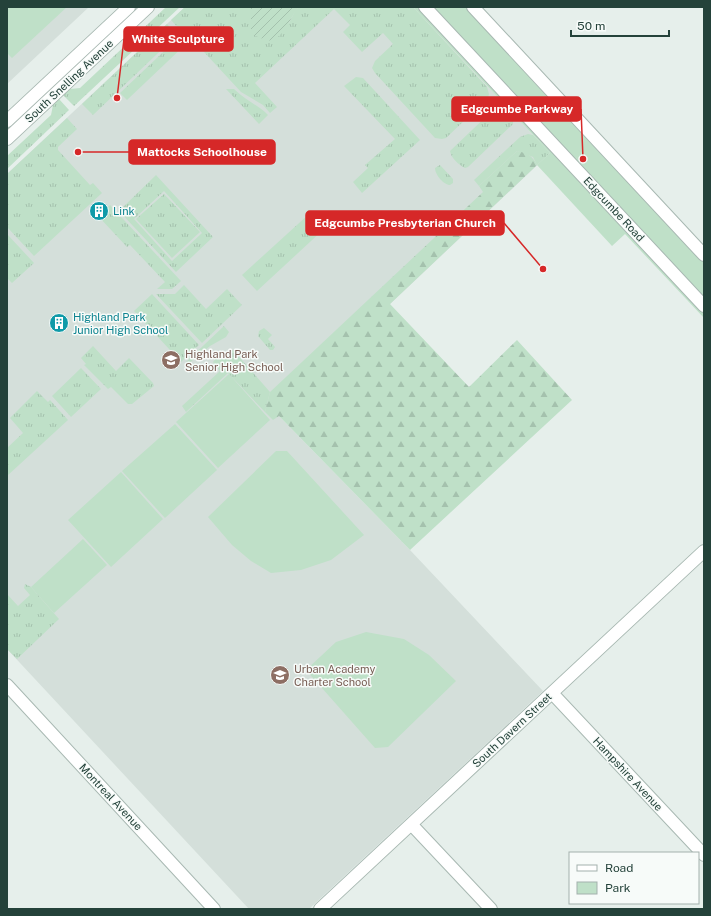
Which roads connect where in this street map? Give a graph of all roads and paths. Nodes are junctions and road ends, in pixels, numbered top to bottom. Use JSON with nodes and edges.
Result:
{"nodes":[{"id":1,"x":129,"y":7,"type":"edge"},
{"id":2,"x":148,"y":7,"type":"edge"},
{"id":3,"x":425,"y":7,"type":"edge"},
{"id":4,"x":473,"y":7,"type":"edge"},
{"id":5,"x":7,"y":120,"type":"edge"},
{"id":6,"x":7,"y":139,"type":"edge"},
{"id":7,"x":704,"y":255,"type":"edge"},
{"id":8,"x":704,"y":306,"type":"edge"},
{"id":9,"x":704,"y":551,"type":"edge"},
{"id":10,"x":7,"y":685,"type":"edge"},
{"id":11,"x":552,"y":693,"type":"junction"},
{"id":12,"x":411,"y":824,"type":"junction"},
{"id":13,"x":704,"y":855,"type":"edge"},
{"id":14,"x":214,"y":909,"type":"edge"},
{"id":15,"x":320,"y":909,"type":"edge"},
{"id":16,"x":490,"y":909,"type":"edge"}],
"edges":[{"from":1,"to":5,"type":"street","name":"South Snelling Avenue"},
{"from":2,"to":6,"type":"street","name":"South Snelling Avenue"},
{"from":3,"to":8,"type":"street","name":"Edgcumbe Road"},
{"from":4,"to":7,"type":"street"},
{"from":9,"to":11,"type":"street","name":"South Davern Street"},
{"from":10,"to":14,"type":"street","name":"Montreal Avenue"},
{"from":11,"to":12,"type":"street","name":"South Davern Street"},
{"from":11,"to":13,"type":"street","name":"Hampshire Avenue"},
{"from":12,"to":15,"type":"street","name":"South Davern Street"},
{"from":12,"to":16,"type":"street"}]}
